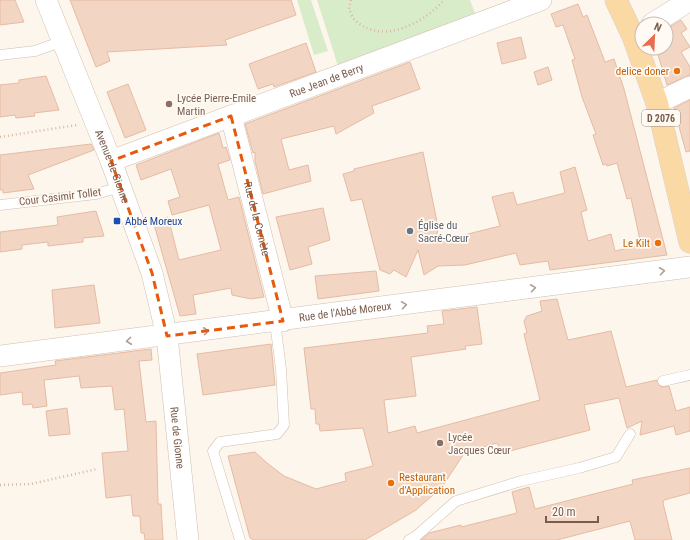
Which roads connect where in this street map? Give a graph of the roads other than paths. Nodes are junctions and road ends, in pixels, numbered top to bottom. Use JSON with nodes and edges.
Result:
{"nodes":[{"id":1,"x":46,"y":0,"type":"edge"},
{"id":2,"x":541,"y":0,"type":"edge"},
{"id":3,"x":616,"y":0,"type":"edge"},
{"id":4,"x":690,"y":0,"type":"edge"},
{"id":5,"x":665,"y":16,"type":"edge"},
{"id":6,"x":634,"y":27,"type":"edge"},
{"id":7,"x":63,"y":41,"type":"junction"},
{"id":8,"x":0,"y":55,"type":"edge"},
{"id":9,"x":644,"y":56,"type":"edge"},
{"id":10,"x":690,"y":87,"type":"edge"},
{"id":11,"x":657,"y":104,"type":"junction"},
{"id":12,"x":231,"y":116,"type":"junction"},
{"id":13,"x":111,"y":161,"type":"junction"},
{"id":14,"x":120,"y":187,"type":"junction"},
{"id":15,"x":0,"y":205,"type":"edge"},
{"id":16,"x":690,"y":242,"type":"edge"},
{"id":17,"x":690,"y":267,"type":"edge"},
{"id":18,"x":279,"y":321,"type":"junction"},
{"id":19,"x":167,"y":336,"type":"junction"},
{"id":20,"x":0,"y":356,"type":"edge"},
{"id":21,"x":690,"y":375,"type":"edge"},
{"id":22,"x":663,"y":381,"type":"dead end"},
{"id":23,"x":630,"y":434,"type":"dead end"},
{"id":24,"x":188,"y":540,"type":"edge"},
{"id":25,"x":240,"y":540,"type":"edge"},
{"id":26,"x":409,"y":540,"type":"edge"}],
"edges":[{"from":1,"to":7,"type":"street","name":"Avenue de Gionne"},
{"from":2,"to":12,"type":"street","name":"Rue Jean de Berry"},
{"from":3,"to":6,"type":"main road","number":"D 2076"},
{"from":4,"to":5,"type":"street"},
{"from":7,"to":8,"type":"lane"},
{"from":7,"to":13,"type":"street","name":"Avenue de Gionne"},
{"from":9,"to":11,"type":"main road","number":"D 2076"},
{"from":10,"to":11,"type":"street"},
{"from":11,"to":16,"type":"main road","number":"D 2076"},
{"from":12,"to":13,"type":"street","name":"Rue Jean de Berry"},
{"from":12,"to":18,"type":"street","name":"Rue de la Comète"},
{"from":13,"to":14,"type":"street","name":"Avenue de Gionne"},
{"from":14,"to":15,"type":"lane","name":"Cour Casimir Tollet"},
{"from":14,"to":19,"type":"street","name":"Avenue de Gionne"},
{"from":18,"to":17,"type":"street","name":"Rue de l'Abbé Moreux","one_way":true},
{"from":19,"to":18,"type":"street","name":"Rue de l'Abbé Moreux","one_way":true},
{"from":18,"to":25,"type":"lane"},
{"from":19,"to":20,"type":"street","name":"Rue de l'Abbé Moreux","one_way":true},
{"from":19,"to":24,"type":"street","name":"Rue de Gionne"},
{"from":21,"to":22,"type":"lane"},
{"from":23,"to":26,"type":"lane"}]}
